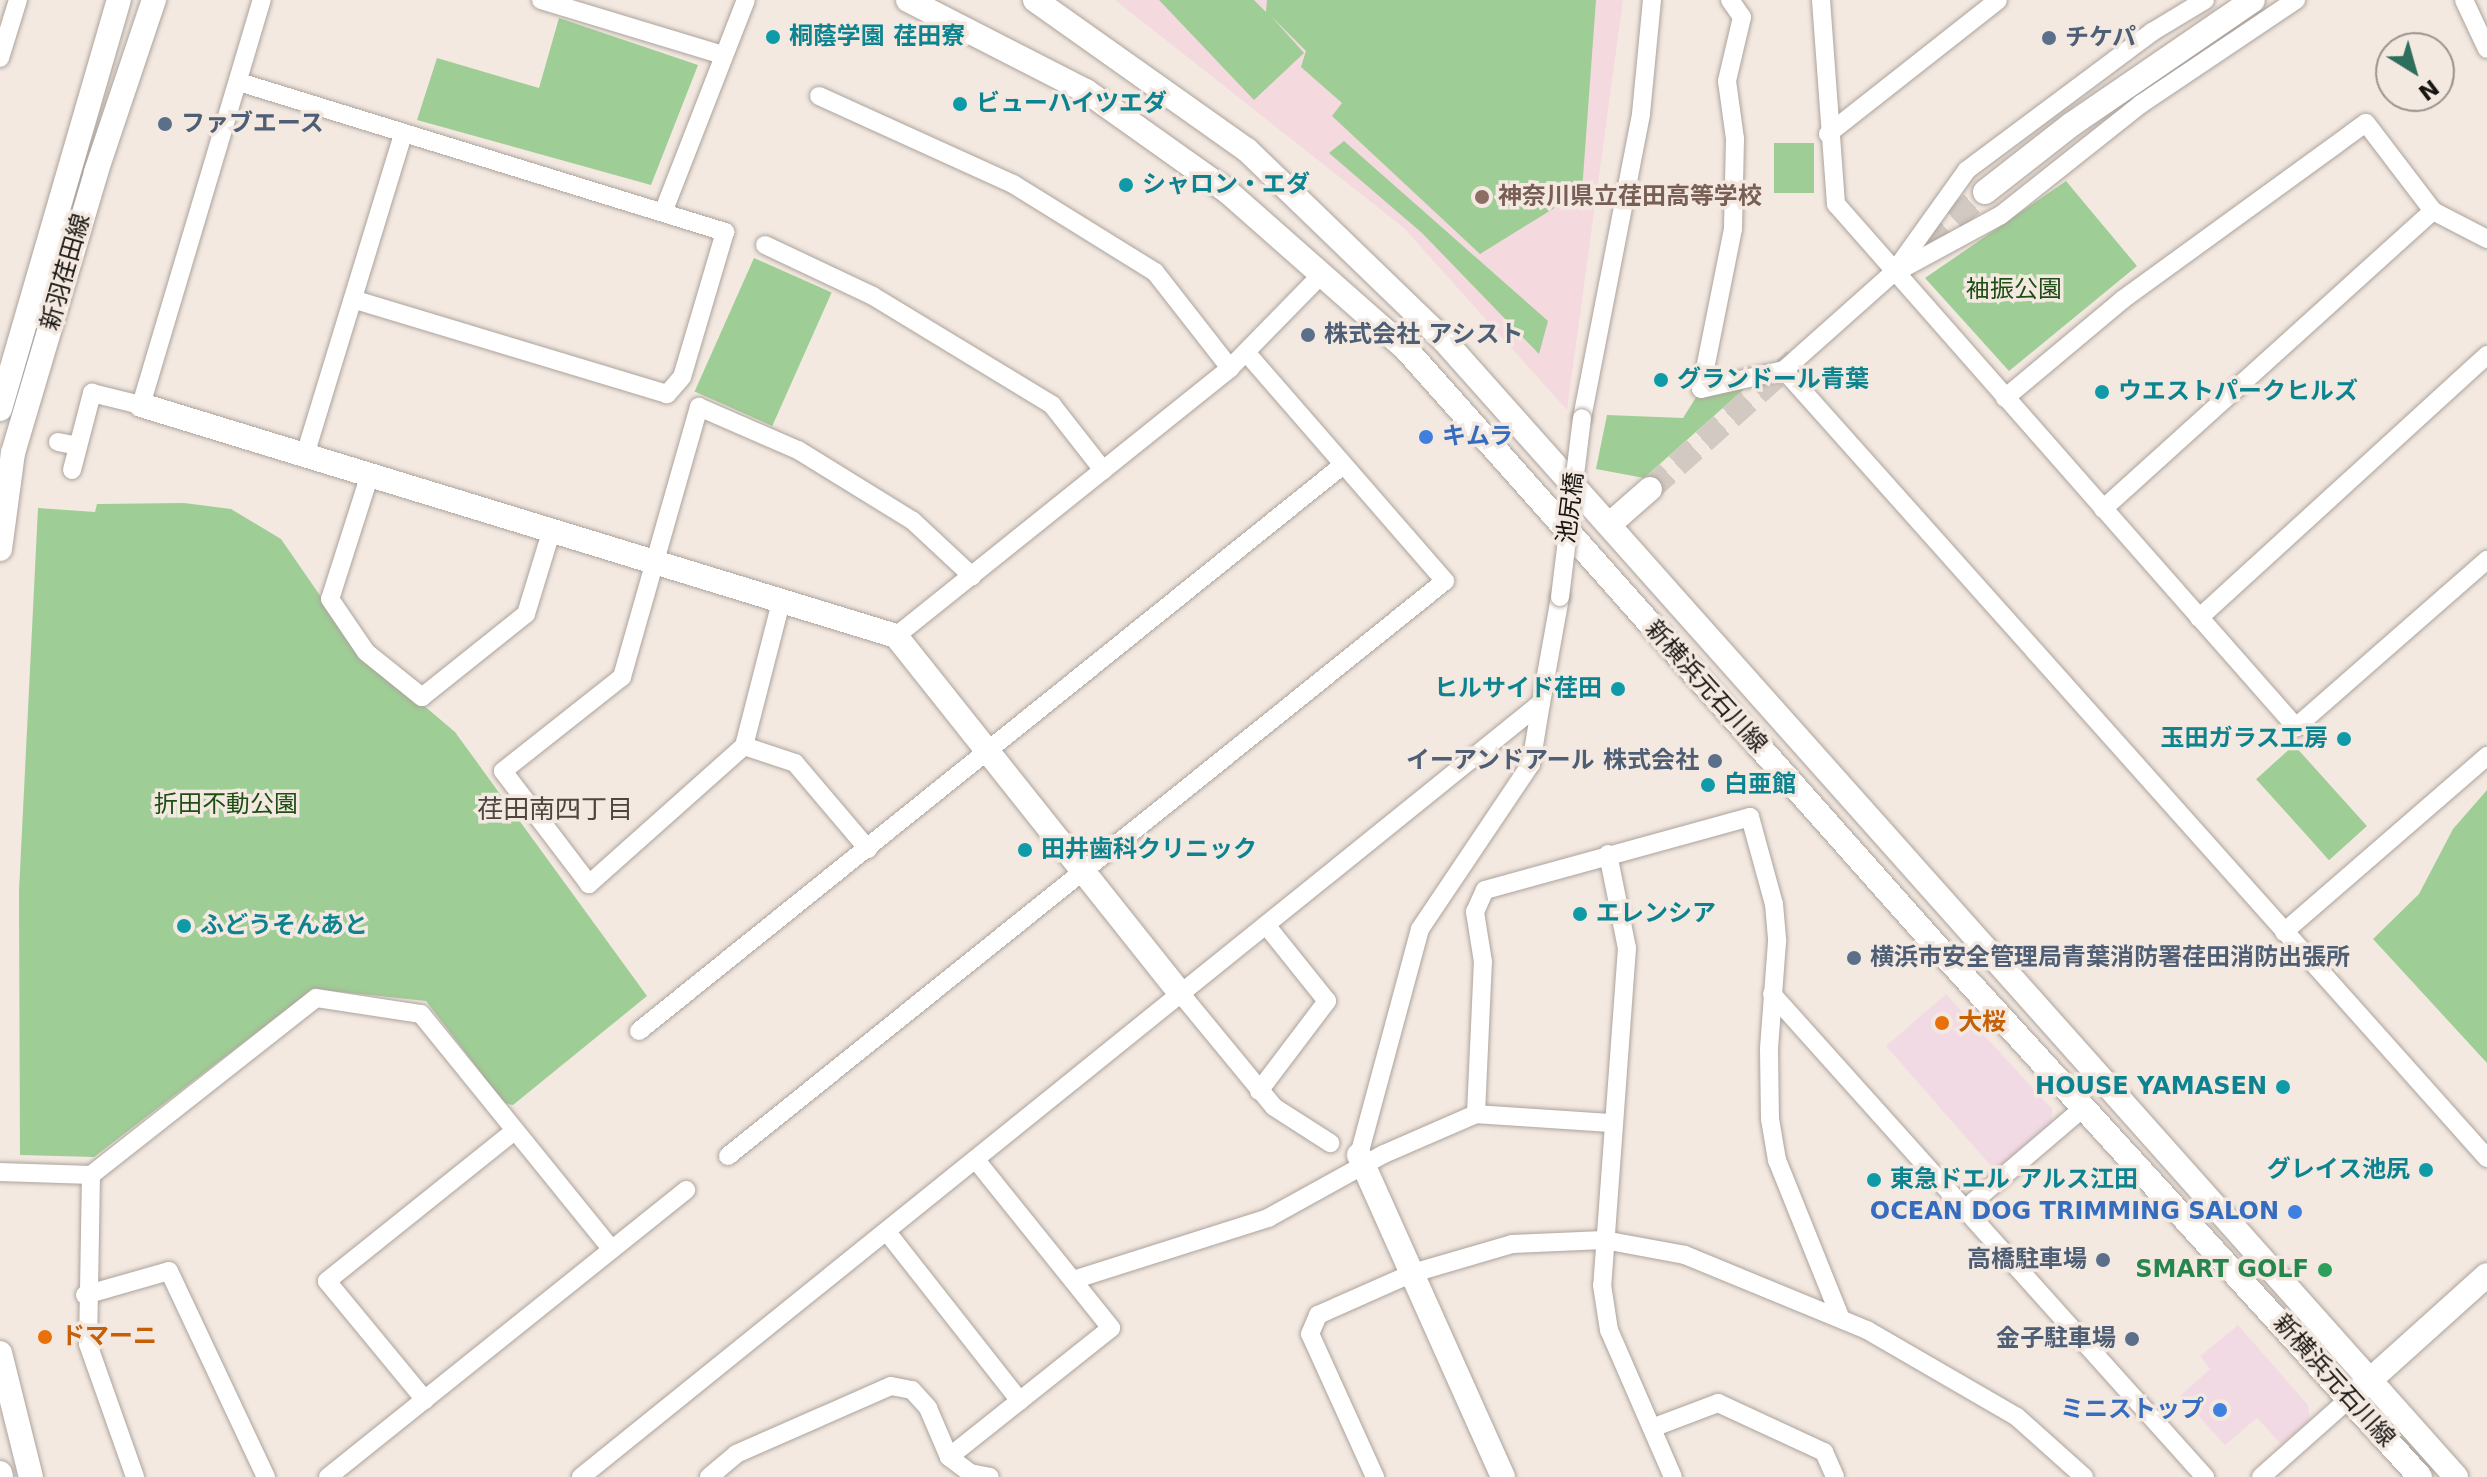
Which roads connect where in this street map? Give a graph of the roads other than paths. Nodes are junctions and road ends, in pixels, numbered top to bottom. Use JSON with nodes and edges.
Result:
{"nodes":[{"id":1,"x":18,"y":0,"type":"edge"},
{"id":2,"x":119,"y":0,"type":"edge"},
{"id":3,"x":154,"y":0,"type":"edge"},
{"id":4,"x":262,"y":0,"type":"edge"},
{"id":5,"x":541,"y":0,"type":"edge"},
{"id":6,"x":746,"y":0,"type":"edge"},
{"id":7,"x":908,"y":0,"type":"edge"},
{"id":8,"x":1035,"y":0,"type":"edge"},
{"id":9,"x":1652,"y":0,"type":"edge"},
{"id":10,"x":1730,"y":0,"type":"edge"},
{"id":11,"x":1821,"y":0,"type":"edge"},
{"id":12,"x":1998,"y":0,"type":"edge"},
{"id":13,"x":2205,"y":0,"type":"edge"},
{"id":14,"x":2253,"y":0,"type":"edge"},
{"id":15,"x":2296,"y":0,"type":"edge"},
{"id":16,"x":2464,"y":0,"type":"edge"},
{"id":17,"x":2487,"y":49,"type":"edge"},
{"id":18,"x":723,"y":55,"type":"junction"},
{"id":19,"x":0,"y":58,"type":"edge"},
{"id":20,"x":239,"y":82,"type":"junction"},
{"id":21,"x":819,"y":96,"type":"dead end"},
{"id":22,"x":403,"y":134,"type":"junction"},
{"id":23,"x":1828,"y":134,"type":"junction"},
{"id":24,"x":1985,"y":192,"type":"tunnel mouth"},
{"id":25,"x":664,"y":210,"type":"junction"},
{"id":26,"x":2433,"y":211,"type":"junction"},
{"id":27,"x":2487,"y":239,"type":"edge"},
{"id":28,"x":765,"y":245,"type":"dead end"},
{"id":29,"x":1894,"y":272,"type":"junction"},
{"id":30,"x":1323,"y":273,"type":"junction"},
{"id":31,"x":353,"y":299,"type":"junction"},
{"id":32,"x":1246,"y":352,"type":"junction"},
{"id":33,"x":2487,"y":355,"type":"edge"},
{"id":34,"x":1230,"y":368,"type":"junction"},
{"id":35,"x":1784,"y":370,"type":"junction"},
{"id":36,"x":2005,"y":398,"type":"junction"},
{"id":37,"x":141,"y":405,"type":"junction"},
{"id":38,"x":0,"y":409,"type":"edge"},
{"id":39,"x":58,"y":442,"type":"dead end"},
{"id":40,"x":78,"y":446,"type":"junction"},
{"id":41,"x":305,"y":455,"type":"junction"},
{"id":42,"x":1343,"y":465,"type":"junction"},
{"id":43,"x":72,"y":470,"type":"dead end"},
{"id":44,"x":1103,"y":470,"type":"junction"},
{"id":45,"x":370,"y":474,"type":"junction"},
{"id":46,"x":1650,"y":489,"type":"tunnel mouth"},
{"id":47,"x":2103,"y":509,"type":"junction"},
{"id":48,"x":1610,"y":524,"type":"junction"},
{"id":49,"x":552,"y":529,"type":"junction"},
{"id":50,"x":0,"y":549,"type":"edge"},
{"id":51,"x":2487,"y":560,"type":"edge"},
{"id":52,"x":656,"y":562,"type":"junction"},
{"id":53,"x":972,"y":576,"type":"junction"},
{"id":54,"x":781,"y":602,"type":"junction"},
{"id":55,"x":2199,"y":618,"type":"junction"},
{"id":56,"x":896,"y":636,"type":"junction"},
{"id":57,"x":1541,"y":703,"type":"junction"},
{"id":58,"x":744,"y":746,"type":"junction"},
{"id":59,"x":987,"y":750,"type":"junction"},
{"id":60,"x":2487,"y":756,"type":"edge"},
{"id":61,"x":868,"y":849,"type":"junction"},
{"id":62,"x":1608,"y":854,"type":"junction"},
{"id":63,"x":1083,"y":870,"type":"junction"},
{"id":64,"x":1267,"y":926,"type":"junction"},
{"id":65,"x":2284,"y":932,"type":"junction"},
{"id":66,"x":1181,"y":994,"type":"junction"},
{"id":67,"x":1772,"y":994,"type":"junction"},
{"id":68,"x":639,"y":1031,"type":"dead end"},
{"id":69,"x":1259,"y":1091,"type":"junction"},
{"id":70,"x":2083,"y":1108,"type":"junction"},
{"id":71,"x":1476,"y":1114,"type":"junction"},
{"id":72,"x":1613,"y":1123,"type":"junction"},
{"id":73,"x":514,"y":1131,"type":"junction"},
{"id":74,"x":1330,"y":1143,"type":"dead end"},
{"id":75,"x":728,"y":1156,"type":"dead end"},
{"id":76,"x":2487,"y":1158,"type":"edge"},
{"id":77,"x":976,"y":1160,"type":"junction"},
{"id":78,"x":1362,"y":1160,"type":"junction"},
{"id":79,"x":0,"y":1172,"type":"edge"},
{"id":80,"x":91,"y":1175,"type":"junction"},
{"id":81,"x":686,"y":1190,"type":"dead end"},
{"id":82,"x":1966,"y":1208,"type":"junction"},
{"id":83,"x":887,"y":1232,"type":"junction"},
{"id":84,"x":1604,"y":1240,"type":"junction"},
{"id":85,"x":611,"y":1249,"type":"junction"},
{"id":86,"x":1413,"y":1273,"type":"junction"},
{"id":87,"x":2487,"y":1275,"type":"edge"},
{"id":88,"x":1073,"y":1280,"type":"junction"},
{"id":89,"x":85,"y":1295,"type":"junction"},
{"id":90,"x":1840,"y":1317,"type":"junction"},
{"id":91,"x":0,"y":1353,"type":"edge"},
{"id":92,"x":2369,"y":1381,"type":"junction"},
{"id":93,"x":2350,"y":1398,"type":"junction"},
{"id":94,"x":425,"y":1400,"type":"junction"},
{"id":95,"x":1020,"y":1401,"type":"junction"},
{"id":96,"x":1652,"y":1428,"type":"junction"},
{"id":97,"x":949,"y":1457,"type":"junction"},
{"id":98,"x":31,"y":1477,"type":"edge"},
{"id":99,"x":135,"y":1477,"type":"edge"},
{"id":100,"x":266,"y":1477,"type":"edge"},
{"id":101,"x":328,"y":1477,"type":"edge"},
{"id":102,"x":581,"y":1477,"type":"edge"},
{"id":103,"x":709,"y":1477,"type":"edge"},
{"id":104,"x":990,"y":1477,"type":"edge"},
{"id":105,"x":1375,"y":1477,"type":"edge"},
{"id":106,"x":1503,"y":1477,"type":"edge"},
{"id":107,"x":1673,"y":1477,"type":"edge"},
{"id":108,"x":1835,"y":1477,"type":"edge"},
{"id":109,"x":2084,"y":1477,"type":"edge"},
{"id":110,"x":2205,"y":1477,"type":"edge"},
{"id":111,"x":2261,"y":1477,"type":"edge"},
{"id":112,"x":2420,"y":1477,"type":"edge"},
{"id":113,"x":2456,"y":1477,"type":"edge"}],
"edges":[{"from":1,"to":19,"type":"street"},
{"from":2,"to":38,"type":"street","name":"新羽荏田線"},
{"from":3,"to":50,"type":"street","name":"新羽荏田線"},
{"from":4,"to":20,"type":"street"},
{"from":5,"to":18,"type":"street"},
{"from":6,"to":18,"type":"street"},
{"from":7,"to":30,"type":"street","name":"新横浜元石川線"},
{"from":8,"to":48,"type":"street","name":"新横浜元石川線"},
{"from":9,"to":57,"type":"street","name":"池尻橋","bridge":true},
{"from":10,"to":35,"type":"street"},
{"from":11,"to":23,"type":"street"},
{"from":12,"to":23,"type":"street"},
{"from":13,"to":29,"type":"street"},
{"from":14,"to":24,"type":"street"},
{"from":15,"to":29,"type":"street"},
{"from":16,"to":17,"type":"street"},
{"from":18,"to":25,"type":"street"},
{"from":20,"to":22,"type":"street"},
{"from":20,"to":37,"type":"street"},
{"from":21,"to":34,"type":"street"},
{"from":22,"to":25,"type":"street"},
{"from":22,"to":31,"type":"street"},
{"from":23,"to":29,"type":"street"},
{"from":25,"to":31,"type":"street"},
{"from":26,"to":27,"type":"street"},
{"from":26,"to":36,"type":"street"},
{"from":26,"to":47,"type":"street"},
{"from":28,"to":44,"type":"street"},
{"from":29,"to":35,"type":"street"},
{"from":29,"to":36,"type":"street"},
{"from":30,"to":32,"type":"street"},
{"from":30,"to":70,"type":"street","name":"新横浜元石川線"},
{"from":31,"to":41,"type":"street"},
{"from":32,"to":34,"type":"street"},
{"from":32,"to":42,"type":"street"},
{"from":33,"to":55,"type":"street"},
{"from":34,"to":44,"type":"street"},
{"from":35,"to":65,"type":"street"},
{"from":36,"to":47,"type":"street"},
{"from":37,"to":40,"type":"street"},
{"from":37,"to":41,"type":"street"},
{"from":39,"to":40,"type":"street"},
{"from":40,"to":43,"type":"street"},
{"from":41,"to":45,"type":"street"},
{"from":42,"to":59,"type":"street"},
{"from":42,"to":63,"type":"street"},
{"from":44,"to":53,"type":"street"},
{"from":45,"to":49,"type":"street"},
{"from":45,"to":49,"type":"street"},
{"from":46,"to":48,"type":"street"},
{"from":47,"to":55,"type":"street"},
{"from":48,"to":92,"type":"street","name":"新横浜元石川線"},
{"from":49,"to":52,"type":"street"},
{"from":51,"to":55,"type":"street"},
{"from":52,"to":53,"type":"street"},
{"from":52,"to":54,"type":"street"},
{"from":52,"to":58,"type":"street"},
{"from":53,"to":56,"type":"street"},
{"from":54,"to":56,"type":"street"},
{"from":54,"to":58,"type":"street"},
{"from":56,"to":59,"type":"street"},
{"from":57,"to":64,"type":"street"},
{"from":57,"to":78,"type":"street","name":"池尻橋"},
{"from":58,"to":61,"type":"street"},
{"from":59,"to":61,"type":"street"},
{"from":59,"to":63,"type":"street"},
{"from":60,"to":65,"type":"street"},
{"from":61,"to":68,"type":"street"},
{"from":62,"to":67,"type":"street"},
{"from":62,"to":71,"type":"street"},
{"from":62,"to":72,"type":"street"},
{"from":63,"to":66,"type":"street"},
{"from":63,"to":75,"type":"street"},
{"from":64,"to":66,"type":"street"},
{"from":64,"to":69,"type":"street"},
{"from":65,"to":76,"type":"street"},
{"from":66,"to":69,"type":"street"},
{"from":66,"to":77,"type":"street"},
{"from":67,"to":82,"type":"street"},
{"from":67,"to":90,"type":"street"},
{"from":69,"to":74,"type":"street"},
{"from":70,"to":82,"type":"street"},
{"from":70,"to":93,"type":"street","name":"新横浜元石川線"},
{"from":71,"to":72,"type":"street"},
{"from":71,"to":78,"type":"street"},
{"from":72,"to":84,"type":"street"},
{"from":73,"to":80,"type":"street"},
{"from":73,"to":85,"type":"street"},
{"from":73,"to":94,"type":"street"},
{"from":77,"to":83,"type":"street"},
{"from":77,"to":88,"type":"street"},
{"from":78,"to":86,"type":"street"},
{"from":78,"to":88,"type":"street"},
{"from":79,"to":80,"type":"street"},
{"from":80,"to":89,"type":"street"},
{"from":81,"to":85,"type":"street"},
{"from":82,"to":110,"type":"street"},
{"from":83,"to":95,"type":"street"},
{"from":83,"to":102,"type":"street"},
{"from":84,"to":86,"type":"street"},
{"from":84,"to":90,"type":"street"},
{"from":84,"to":96,"type":"street"},
{"from":85,"to":94,"type":"street"},
{"from":86,"to":105,"type":"street"},
{"from":86,"to":106,"type":"street"},
{"from":87,"to":92,"type":"street"},
{"from":88,"to":95,"type":"street"},
{"from":89,"to":99,"type":"street"},
{"from":89,"to":100,"type":"street"},
{"from":90,"to":109,"type":"street"},
{"from":91,"to":98,"type":"street"},
{"from":92,"to":93,"type":"street"},
{"from":92,"to":113,"type":"street","name":"新横浜元石川線"},
{"from":93,"to":111,"type":"street"},
{"from":93,"to":112,"type":"street","name":"新横浜元石川線"},
{"from":94,"to":101,"type":"street"},
{"from":95,"to":97,"type":"street"},
{"from":96,"to":107,"type":"street"},
{"from":96,"to":108,"type":"street"},
{"from":97,"to":103,"type":"street"},
{"from":97,"to":104,"type":"street"}]}
